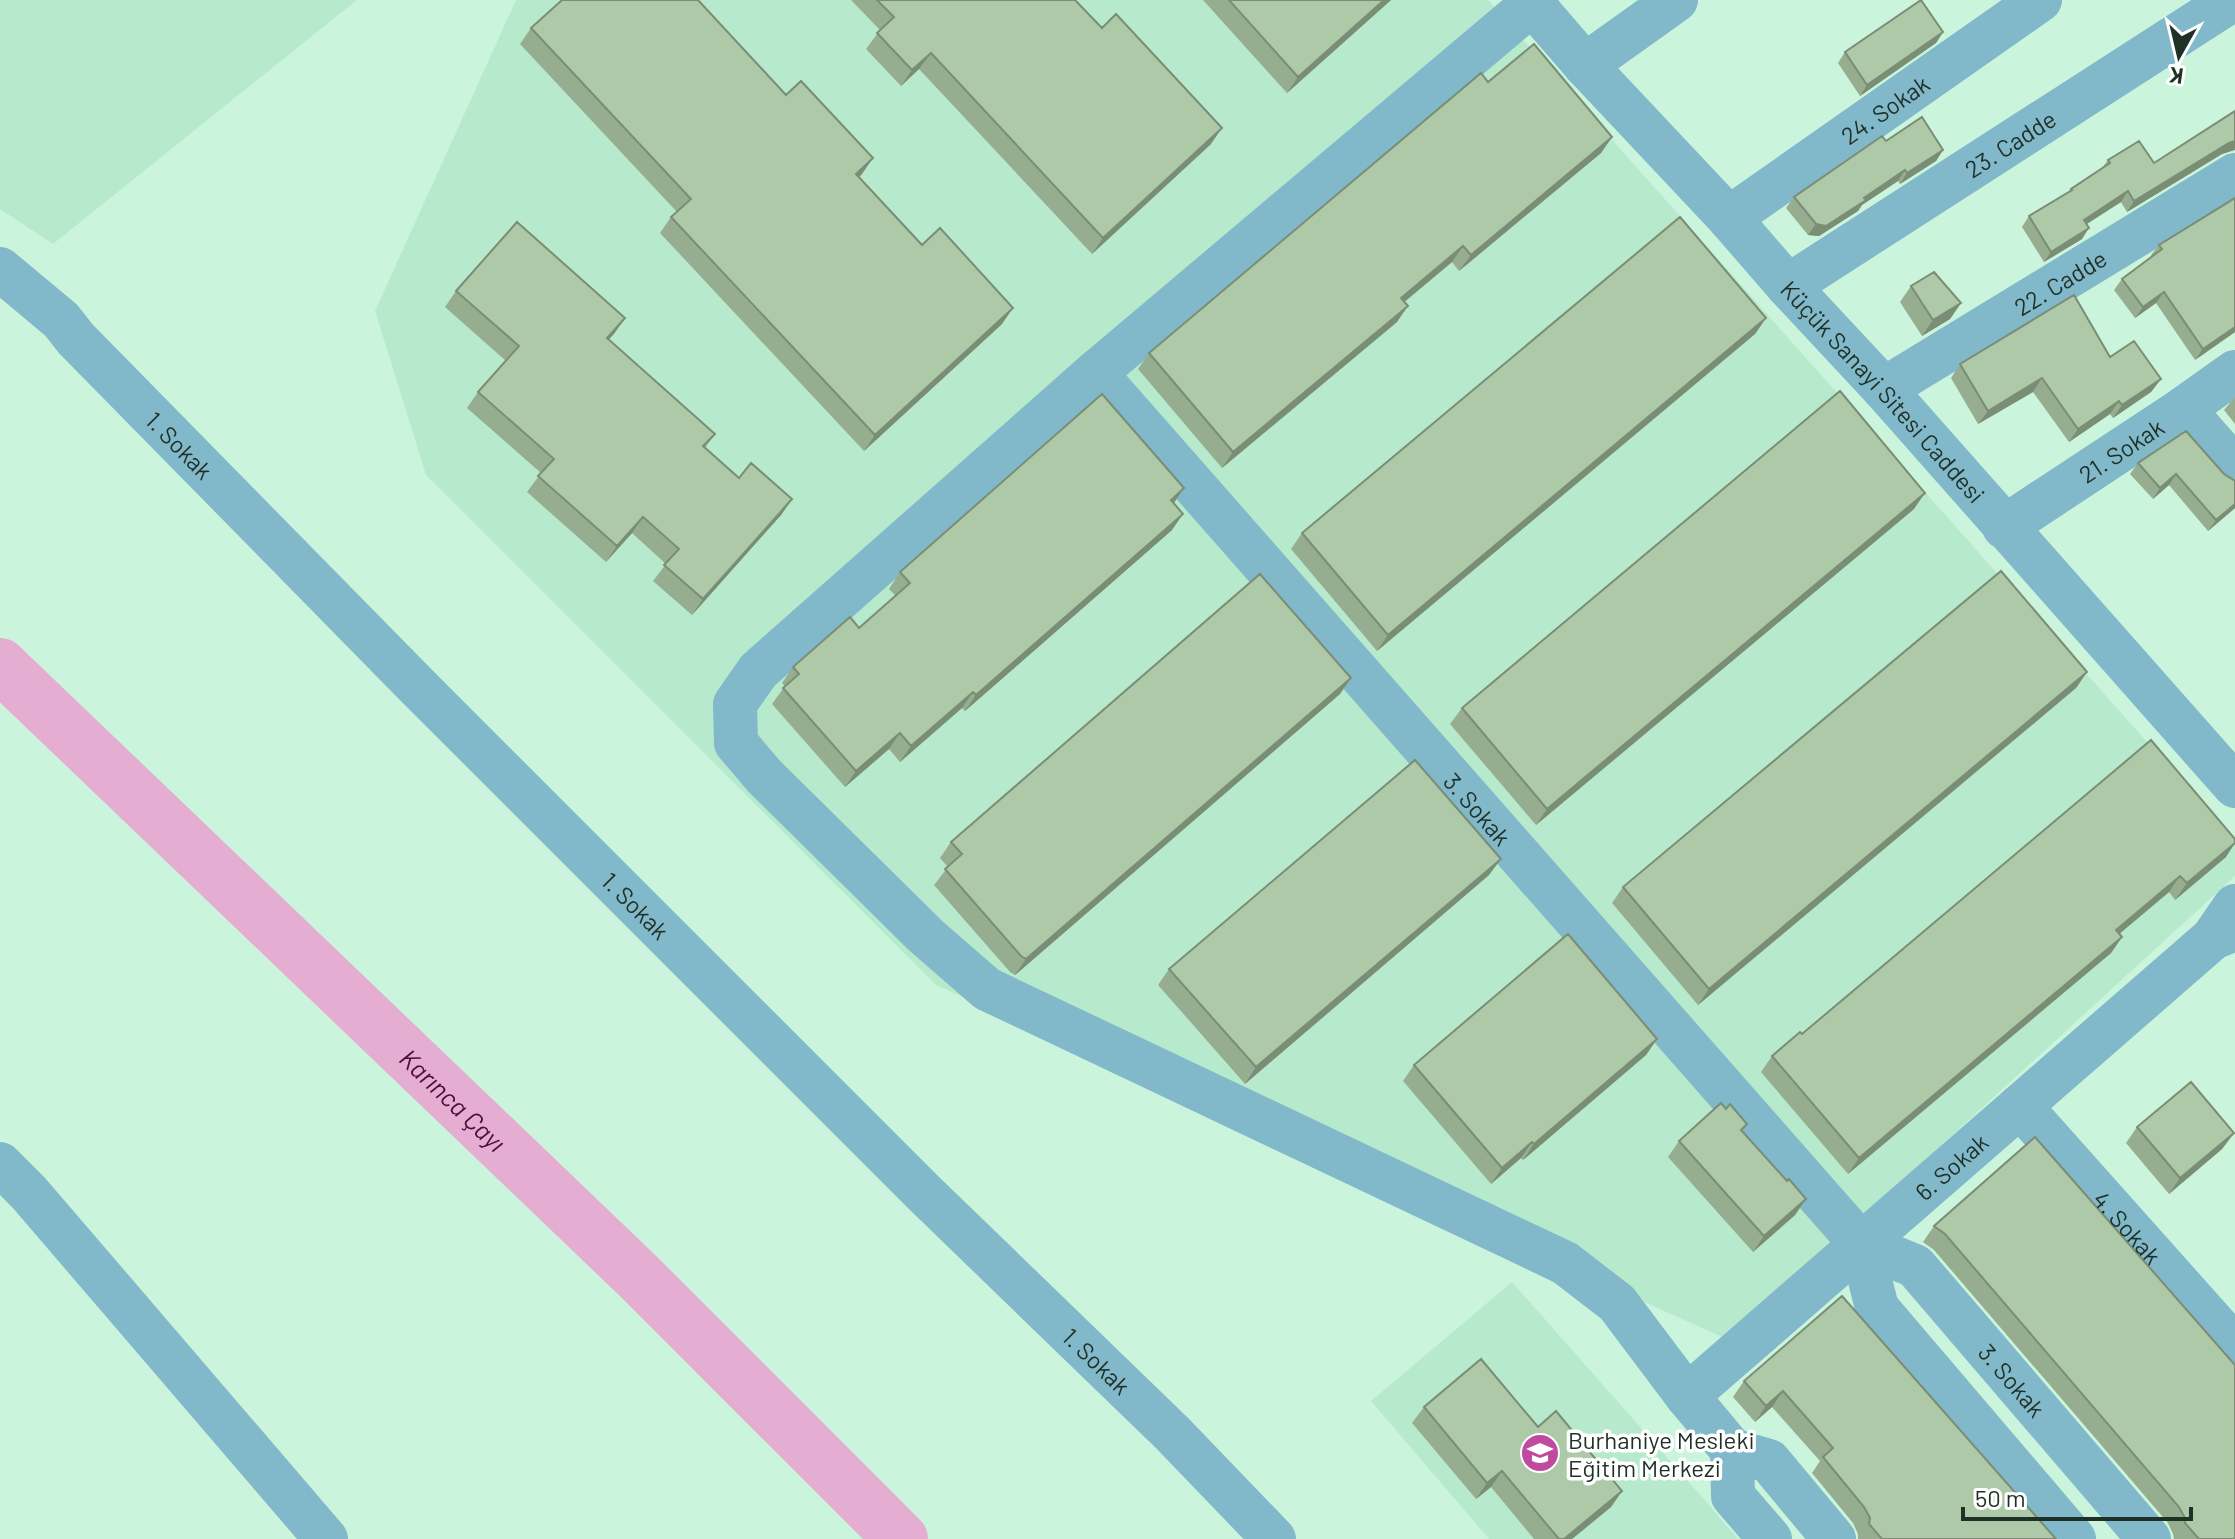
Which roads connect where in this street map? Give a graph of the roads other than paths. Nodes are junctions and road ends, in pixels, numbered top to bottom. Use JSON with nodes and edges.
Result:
{"nodes":[{"id":1,"x":1676,"y":0,"type":"edge"},
{"id":2,"x":2040,"y":0,"type":"edge"},
{"id":3,"x":2232,"y":0,"type":"edge"},
{"id":4,"x":1530,"y":2,"type":"edge"},
{"id":5,"x":1585,"y":65,"type":"junction"},
{"id":6,"x":2235,"y":175,"type":"edge"},
{"id":7,"x":1729,"y":218,"type":"junction"},
{"id":8,"x":0,"y":269,"type":"edge"},
{"id":9,"x":1788,"y":286,"type":"junction"},
{"id":10,"x":2235,"y":372,"type":"edge"},
{"id":11,"x":1095,"y":373,"type":"junction"},
{"id":12,"x":1884,"y":389,"type":"junction"},
{"id":13,"x":2183,"y":409,"type":"junction"},
{"id":14,"x":2235,"y":468,"type":"edge"},
{"id":15,"x":2004,"y":527,"type":"junction"},
{"id":16,"x":2232,"y":775,"type":"edge"},
{"id":17,"x":2228,"y":924,"type":"edge"},
{"id":18,"x":2020,"y":1106,"type":"junction"},
{"id":19,"x":0,"y":1164,"type":"edge"},
{"id":20,"x":1861,"y":1244,"type":"junction"},
{"id":21,"x":2235,"y":1347,"type":"edge"},
{"id":22,"x":1687,"y":1396,"type":"junction"},
{"id":23,"x":1732,"y":1450,"type":"junction"},
{"id":24,"x":326,"y":1539,"type":"edge"},
{"id":25,"x":1274,"y":1539,"type":"edge"},
{"id":26,"x":1770,"y":1539,"type":"edge"},
{"id":27,"x":1834,"y":1539,"type":"edge"},
{"id":28,"x":2074,"y":1539,"type":"edge"},
{"id":29,"x":2149,"y":1539,"type":"edge"}],
"edges":[{"from":1,"to":5,"type":"street"},
{"from":2,"to":7,"type":"street","name":"24. Sokak"},
{"from":3,"to":9,"type":"street","name":"23. Cadde"},
{"from":4,"to":5,"type":"street","name":"Küçük Sanayi Sitesi Caddesi"},
{"from":4,"to":11,"type":"street"},
{"from":5,"to":7,"type":"street","name":"Küçük Sanayi Sitesi Caddesi"},
{"from":6,"to":12,"type":"street","name":"22. Cadde"},
{"from":7,"to":9,"type":"street","name":"Küçük Sanayi Sitesi Caddesi"},
{"from":8,"to":25,"type":"street","name":"1. Sokak"},
{"from":9,"to":12,"type":"street","name":"Küçük Sanayi Sitesi Caddesi"},
{"from":10,"to":13,"type":"street","name":"21. Sokak"},
{"from":11,"to":20,"type":"street","name":"3. Sokak"},
{"from":11,"to":22,"type":"street"},
{"from":12,"to":15,"type":"street","name":"Küçük Sanayi Sitesi Caddesi"},
{"from":13,"to":14,"type":"street"},
{"from":13,"to":15,"type":"street","name":"21. Sokak"},
{"from":15,"to":16,"type":"street","name":"Küçük Sanayi Sitesi Caddesi"},
{"from":17,"to":18,"type":"street","name":"6. Sokak"},
{"from":18,"to":20,"type":"street","name":"6. Sokak"},
{"from":18,"to":21,"type":"street","name":"4. Sokak"},
{"from":19,"to":24,"type":"street"},
{"from":20,"to":22,"type":"street","name":"6. Sokak"},
{"from":20,"to":28,"type":"street","name":"3. Sokak"},
{"from":20,"to":29,"type":"street","name":"3. Sokak"},
{"from":22,"to":23,"type":"street"},
{"from":23,"to":26,"type":"street"},
{"from":23,"to":27,"type":"street"}]}
